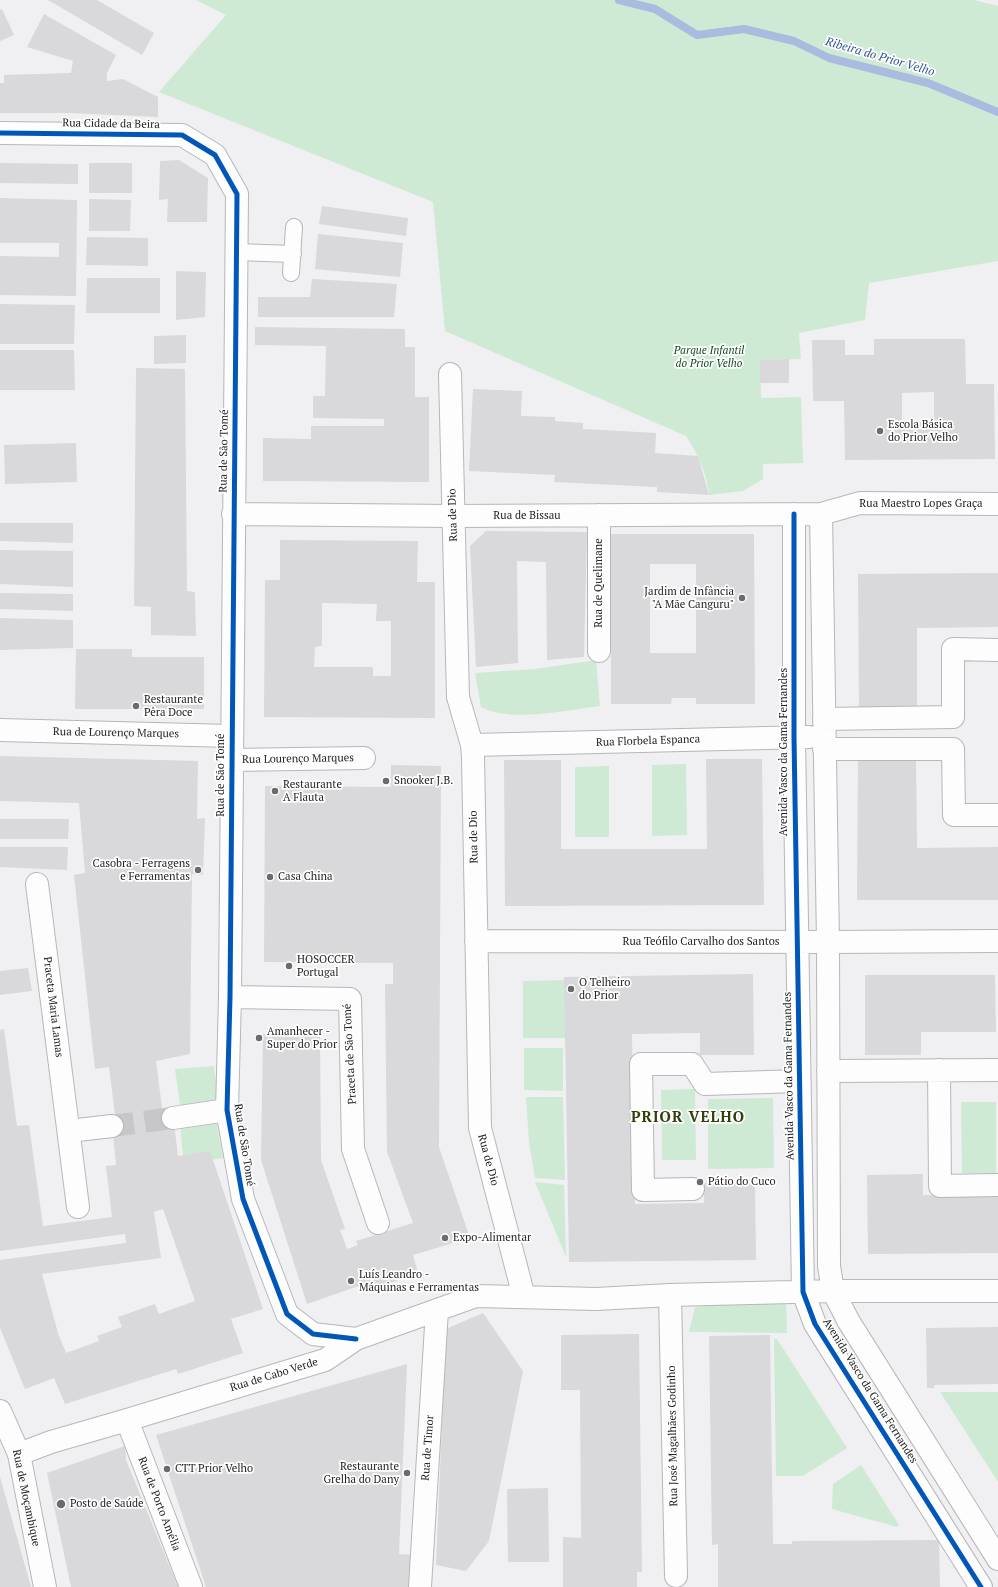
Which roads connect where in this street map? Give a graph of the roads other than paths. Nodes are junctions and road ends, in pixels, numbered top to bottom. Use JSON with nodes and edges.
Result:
{"nodes":[{"id":1,"x":0,"y":133,"type":"edge"},
{"id":2,"x":215,"y":155,"type":"joint"},
{"id":3,"x":294,"y":226,"type":"dead end"},
{"id":4,"x":236,"y":252,"type":"junction"},
{"id":5,"x":293,"y":254,"type":"junction"},
{"id":6,"x":292,"y":273,"type":"dead end"},
{"id":7,"x":450,"y":374,"type":"dead end"},
{"id":8,"x":998,"y":504,"type":"edge"},
{"id":9,"x":233,"y":514,"type":"junction"},
{"id":10,"x":794,"y":514,"type":"junction"},
{"id":11,"x":822,"y":514,"type":"junction"},
{"id":12,"x":599,"y":515,"type":"junction"},
{"id":13,"x":453,"y":516,"type":"junction"},
{"id":14,"x":998,"y":650,"type":"edge"},
{"id":15,"x":599,"y":651,"type":"dead end"},
{"id":16,"x":953,"y":717,"type":"junction"},
{"id":17,"x":0,"y":730,"type":"edge"},
{"id":18,"x":824,"y":735,"type":"junction"},
{"id":19,"x":231,"y":736,"type":"junction"},
{"id":20,"x":794,"y":737,"type":"junction"},
{"id":21,"x":472,"y":745,"type":"junction"},
{"id":22,"x":953,"y":749,"type":"junction"},
{"id":23,"x":364,"y":758,"type":"dead end"},
{"id":24,"x":231,"y":760,"type":"junction"},
{"id":25,"x":998,"y":815,"type":"edge"},
{"id":26,"x":37,"y":884,"type":"dead end"},
{"id":27,"x":476,"y":940,"type":"junction"},
{"id":28,"x":998,"y":941,"type":"edge"},
{"id":29,"x":797,"y":942,"type":"junction"},
{"id":30,"x":828,"y":942,"type":"junction"},
{"id":31,"x":230,"y":997,"type":"junction"},
{"id":32,"x":939,"y":1070,"type":"junction"},
{"id":33,"x":998,"y":1070,"type":"edge"},
{"id":34,"x":828,"y":1071,"type":"junction"},
{"id":35,"x":799,"y":1081,"type":"junction"},
{"id":36,"x":227,"y":1110,"type":"junction"},
{"id":37,"x":173,"y":1118,"type":"tunnel mouth"},
{"id":38,"x":112,"y":1126,"type":"tunnel mouth"},
{"id":39,"x":69,"y":1131,"type":"junction"},
{"id":40,"x":998,"y":1185,"type":"edge"},
{"id":41,"x":693,"y":1189,"type":"dead end"},
{"id":42,"x":78,"y":1207,"type":"dead end"},
{"id":43,"x":378,"y":1223,"type":"dead end"},
{"id":44,"x":833,"y":1291,"type":"junction"},
{"id":45,"x":998,"y":1291,"type":"edge"},
{"id":46,"x":803,"y":1292,"type":"junction"},
{"id":47,"x":670,"y":1295,"type":"junction"},
{"id":48,"x":524,"y":1297,"type":"junction"},
{"id":49,"x":437,"y":1310,"type":"junction"},
{"id":50,"x":356,"y":1339,"type":"junction"},
{"id":51,"x":0,"y":1411,"type":"edge"},
{"id":52,"x":127,"y":1420,"type":"junction"},
{"id":53,"x":19,"y":1454,"type":"junction"},
{"id":54,"x":998,"y":1559,"type":"edge"},
{"id":55,"x":676,"y":1576,"type":"dead end"},
{"id":56,"x":44,"y":1587,"type":"edge"},
{"id":57,"x":191,"y":1587,"type":"edge"},
{"id":58,"x":420,"y":1587,"type":"edge"},
{"id":59,"x":981,"y":1587,"type":"edge"}],
"edges":[{"from":1,"to":2,"type":"street","name":"Rua Cidade da Beira"},
{"from":2,"to":4,"type":"street","name":"Rua de São Tomé"},
{"from":3,"to":5,"type":"lane"},
{"from":4,"to":5,"type":"lane"},
{"from":4,"to":9,"type":"street","name":"Rua de São Tomé"},
{"from":5,"to":6,"type":"lane"},
{"from":7,"to":13,"type":"street","name":"Rua de Dio"},
{"from":8,"to":11,"type":"street","name":"Rua Maestro Lopes Graça"},
{"from":9,"to":13,"type":"street","name":"Rua de Bissau"},
{"from":9,"to":19,"type":"street","name":"Rua de São Tomé"},
{"from":10,"to":11,"type":"street","name":"Rua de Bissau"},
{"from":10,"to":12,"type":"street","name":"Rua de Bissau"},
{"from":10,"to":20,"type":"street","name":"Avenida Vasco da Gama Fernandes"},
{"from":11,"to":18,"type":"street","name":"Avenida Vasco da Gama Fernandes"},
{"from":12,"to":13,"type":"street","name":"Rua de Bissau"},
{"from":12,"to":15,"type":"street","name":"Rua de Quelimane"},
{"from":13,"to":21,"type":"street","name":"Rua de Dio"},
{"from":14,"to":16,"type":"street"},
{"from":16,"to":18,"type":"street"},
{"from":16,"to":22,"type":"street"},
{"from":17,"to":19,"type":"street","name":"Rua de Lourenço Marques"},
{"from":18,"to":20,"type":"street","name":"Rua Florbela Espanca"},
{"from":18,"to":22,"type":"street"},
{"from":18,"to":30,"type":"street","name":"Avenida Vasco da Gama Fernandes"},
{"from":19,"to":24,"type":"street","name":"Rua de São Tomé"},
{"from":20,"to":21,"type":"street","name":"Rua Florbela Espanca"},
{"from":20,"to":29,"type":"street","name":"Avenida Vasco da Gama Fernandes"},
{"from":21,"to":27,"type":"street","name":"Rua de Dio"},
{"from":22,"to":25,"type":"street"},
{"from":23,"to":24,"type":"street","name":"Rua Lourenço Marques"},
{"from":24,"to":31,"type":"street","name":"Rua de São Tomé"},
{"from":26,"to":39,"type":"street","name":"Praceta Maria Lamas"},
{"from":27,"to":29,"type":"street","name":"Rua Teófilo Carvalho dos Santos"},
{"from":27,"to":48,"type":"street","name":"Rua de Dio"},
{"from":28,"to":30,"type":"street","name":"Rua Teófilo Carvalho dos Santos"},
{"from":29,"to":30,"type":"street","name":"Rua Teófilo Carvalho dos Santos"},
{"from":29,"to":35,"type":"street","name":"Avenida Vasco da Gama Fernandes"},
{"from":30,"to":34,"type":"street","name":"Avenida Vasco da Gama Fernandes"},
{"from":31,"to":36,"type":"street","name":"Rua de São Tomé"},
{"from":31,"to":43,"type":"street","name":"Praceta de São Tomé"},
{"from":32,"to":33,"type":"street"},
{"from":32,"to":34,"type":"street"},
{"from":32,"to":40,"type":"street"},
{"from":34,"to":44,"type":"street","name":"Avenida Vasco da Gama Fernandes"},
{"from":35,"to":41,"type":"street"},
{"from":35,"to":46,"type":"street","name":"Avenida Vasco da Gama Fernandes"},
{"from":36,"to":37,"type":"street"},
{"from":36,"to":50,"type":"street","name":"Rua de São Tomé"},
{"from":38,"to":39,"type":"street"},
{"from":39,"to":42,"type":"street","name":"Praceta Maria Lamas"},
{"from":44,"to":45,"type":"street","name":"Rua de Cabo Verde"},
{"from":44,"to":46,"type":"street","name":"Rua de Cabo Verde"},
{"from":44,"to":54,"type":"street","name":"Avenida Vasco da Gama Fernandes"},
{"from":46,"to":47,"type":"street","name":"Rua de Cabo Verde"},
{"from":46,"to":59,"type":"street","name":"Avenida Vasco da Gama Fernandes"},
{"from":47,"to":48,"type":"street","name":"Rua de Cabo Verde"},
{"from":47,"to":55,"type":"street","name":"Rua José Magalhães Godinho"},
{"from":48,"to":49,"type":"street","name":"Rua de Cabo Verde"},
{"from":49,"to":50,"type":"street","name":"Rua de Cabo Verde"},
{"from":49,"to":58,"type":"street","name":"Rua de Timor"},
{"from":50,"to":52,"type":"street","name":"Rua de Cabo Verde"},
{"from":51,"to":53,"type":"street","name":"Rua de Moçambique"},
{"from":52,"to":53,"type":"street","name":"Rua de Cabo Verde"},
{"from":52,"to":57,"type":"street","name":"Rua de Porto Amélia"},
{"from":53,"to":56,"type":"street","name":"Rua de Moçambique"}]}
